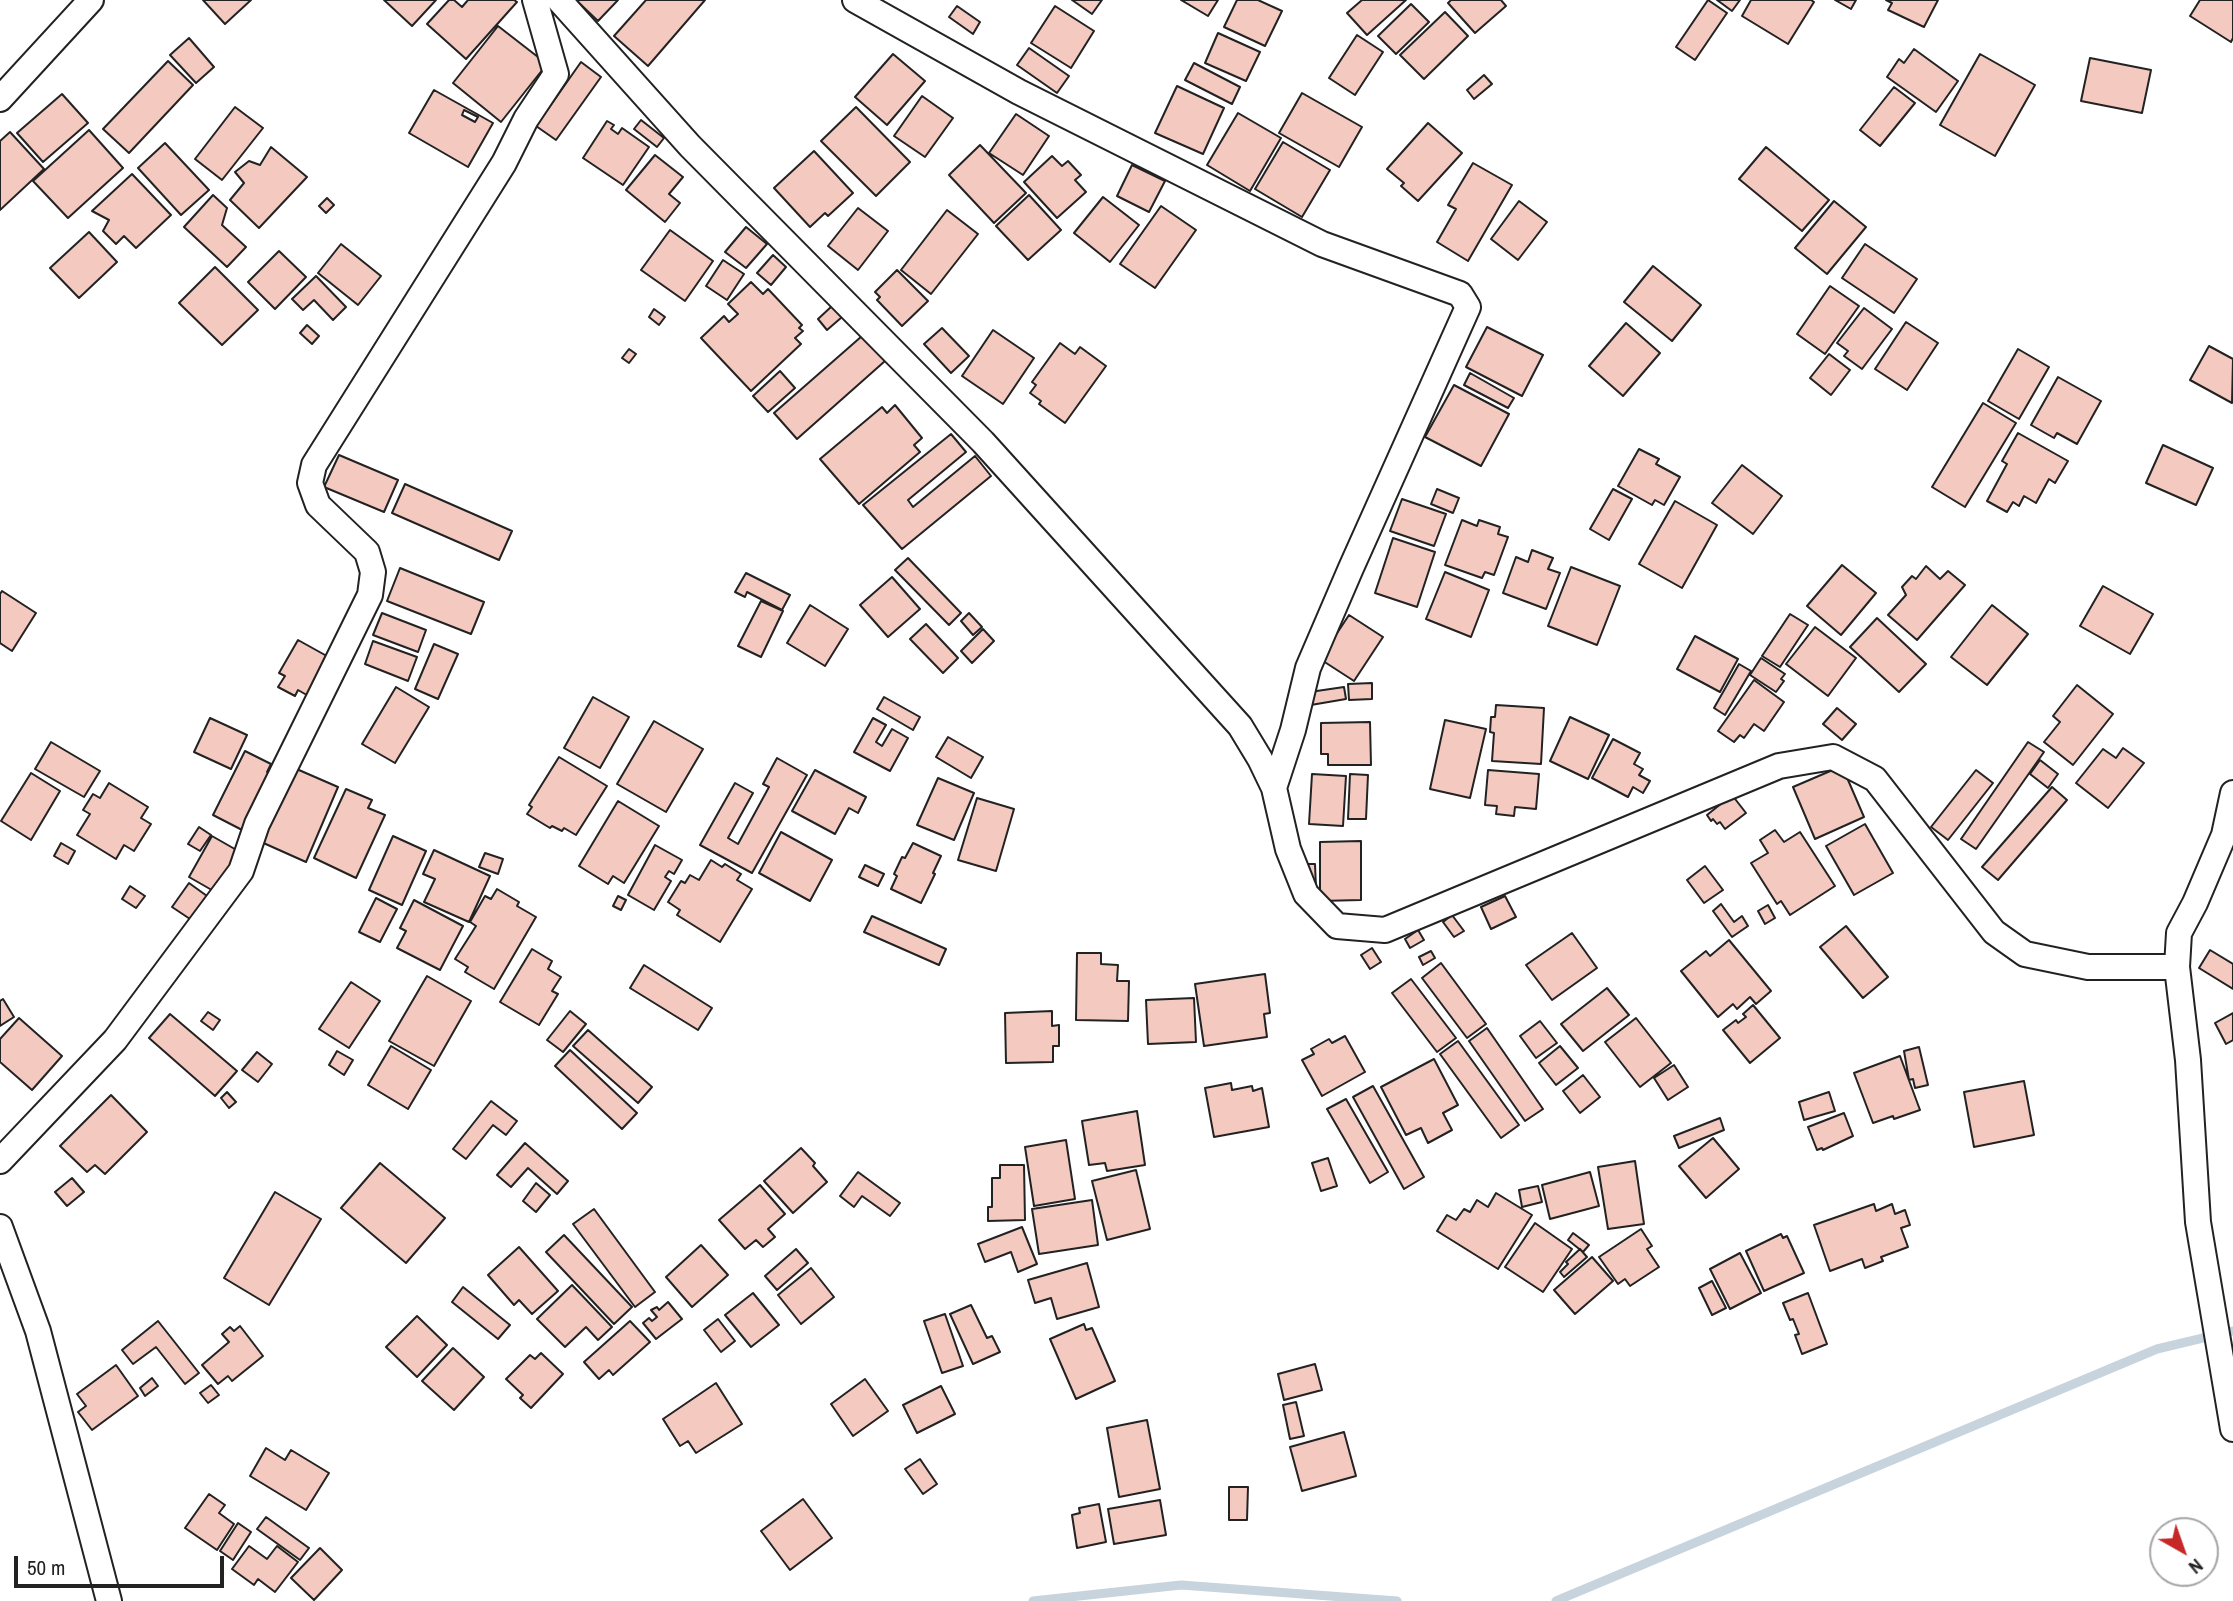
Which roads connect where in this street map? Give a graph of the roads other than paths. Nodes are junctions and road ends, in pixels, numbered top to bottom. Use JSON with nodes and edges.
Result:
{"nodes":[{"id":1,"x":92,"y":0,"type":"edge"},
{"id":2,"x":535,"y":0,"type":"edge"},
{"id":3,"x":559,"y":0,"type":"edge"},
{"id":4,"x":855,"y":0,"type":"edge"},
{"id":5,"x":0,"y":99,"type":"edge"},
{"id":6,"x":1273,"y":788,"type":"junction"},
{"id":7,"x":2233,"y":793,"type":"edge"},
{"id":8,"x":2177,"y":967,"type":"junction"},
{"id":9,"x":0,"y":1161,"type":"edge"},
{"id":10,"x":0,"y":1227,"type":"edge"},
{"id":11,"x":2233,"y":1429,"type":"edge"},
{"id":12,"x":109,"y":1601,"type":"edge"}],
"edges":[{"from":1,"to":5,"type":"street"},
{"from":2,"to":9,"type":"street"},
{"from":3,"to":6,"type":"street"},
{"from":4,"to":6,"type":"street"},
{"from":6,"to":8,"type":"street"},
{"from":7,"to":8,"type":"street"},
{"from":8,"to":11,"type":"street"},
{"from":10,"to":12,"type":"street"}]}
